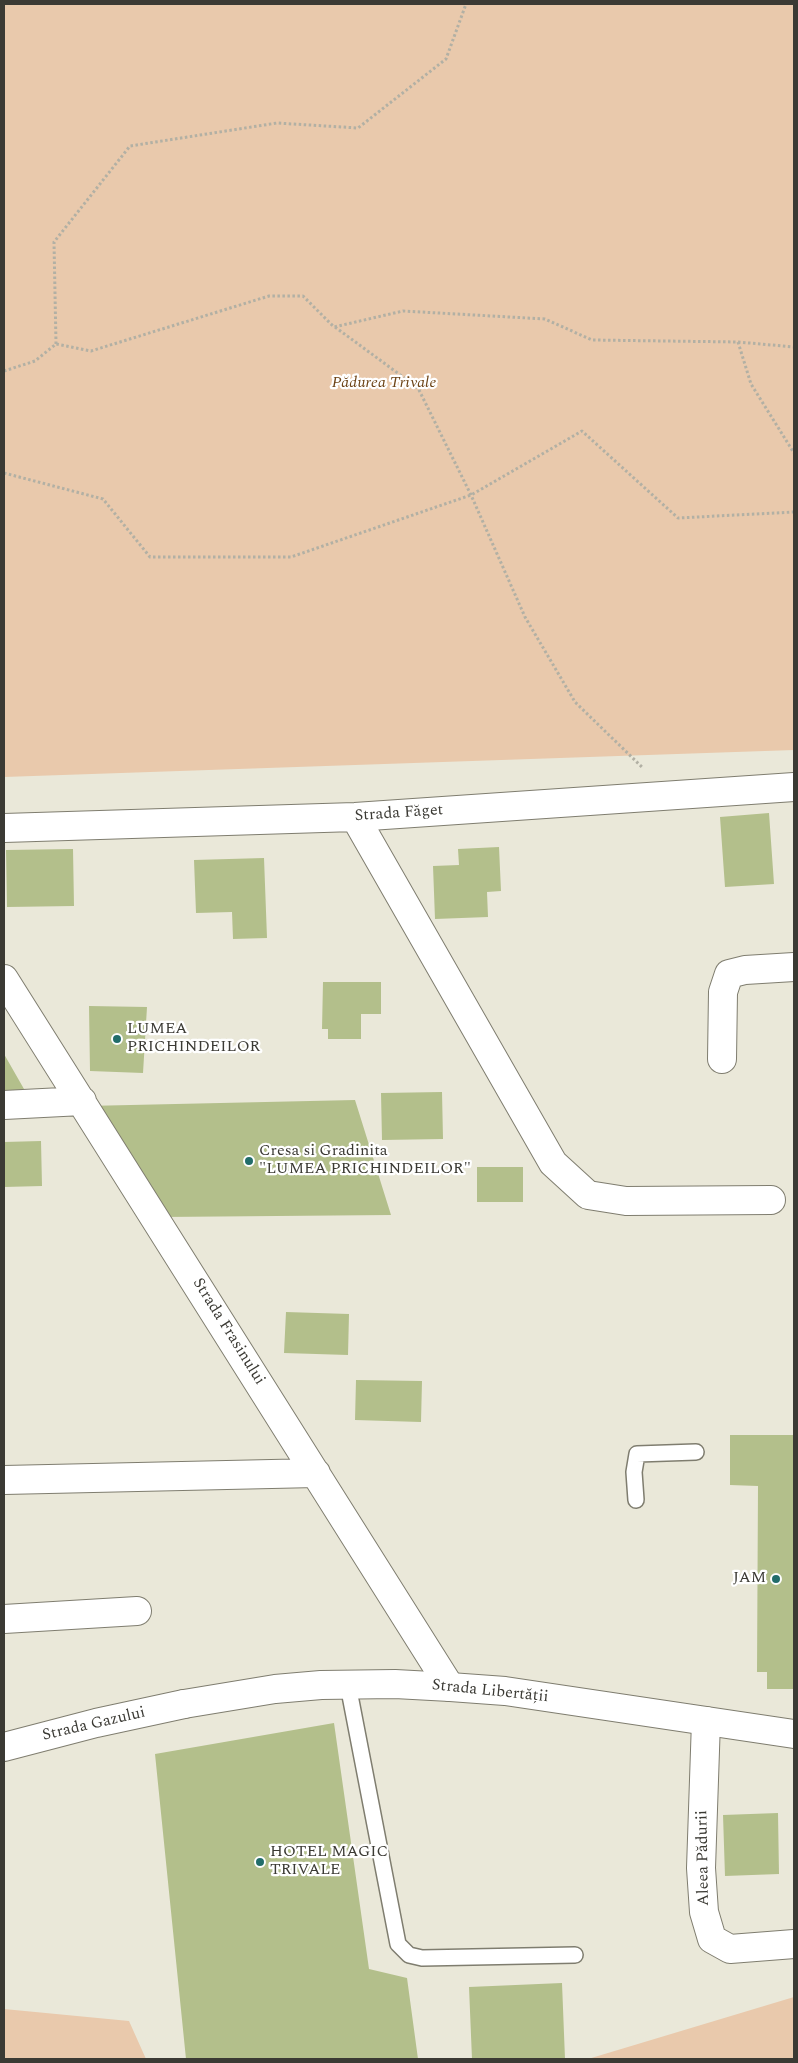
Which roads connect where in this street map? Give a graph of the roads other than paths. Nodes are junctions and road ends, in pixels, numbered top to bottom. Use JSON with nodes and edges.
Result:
{"nodes":[{"id":1,"x":794,"y":787,"type":"edge"},
{"id":2,"x":355,"y":817,"type":"junction"},
{"id":3,"x":4,"y":828,"type":"edge"},
{"id":4,"x":794,"y":967,"type":"edge"},
{"id":5,"x":4,"y":979,"type":"edge"},
{"id":6,"x":12,"y":1004,"type":"edge"},
{"id":7,"x":722,"y":1059,"type":"dead end"},
{"id":8,"x":82,"y":1101,"type":"junction"},
{"id":9,"x":4,"y":1105,"type":"edge"},
{"id":10,"x":771,"y":1200,"type":"dead end"},
{"id":11,"x":696,"y":1452,"type":"dead end"},
{"id":12,"x":316,"y":1473,"type":"junction"},
{"id":13,"x":4,"y":1480,"type":"edge"},
{"id":14,"x":636,"y":1500,"type":"dead end"},
{"id":15,"x":137,"y":1610,"type":"dead end"},
{"id":16,"x":4,"y":1619,"type":"edge"},
{"id":17,"x":348,"y":1685,"type":"junction"},
{"id":18,"x":450,"y":1687,"type":"junction"},
{"id":19,"x":184,"y":1704,"type":"joint"},
{"id":20,"x":706,"y":1721,"type":"junction"},
{"id":21,"x":794,"y":1734,"type":"edge"},
{"id":22,"x":4,"y":1747,"type":"edge"},
{"id":23,"x":794,"y":1944,"type":"edge"},
{"id":24,"x":575,"y":1955,"type":"dead end"}],
"edges":[{"from":1,"to":2,"type":"street","name":"Strada Făget"},
{"from":2,"to":3,"type":"street","name":"Strada Făget"},
{"from":2,"to":10,"type":"street"},
{"from":4,"to":7,"type":"street"},
{"from":5,"to":6,"type":"street","name":"Strada Frasinului"},
{"from":6,"to":8,"type":"street","name":"Strada Frasinului"},
{"from":8,"to":9,"type":"street"},
{"from":8,"to":12,"type":"street","name":"Strada Frasinului"},
{"from":11,"to":14,"type":"lane"},
{"from":12,"to":13,"type":"street"},
{"from":12,"to":18,"type":"street","name":"Strada Frasinului"},
{"from":15,"to":16,"type":"street"},
{"from":17,"to":18,"type":"street","name":"Strada Libertății"},
{"from":17,"to":19,"type":"street","name":"Strada Libertății"},
{"from":17,"to":24,"type":"lane"},
{"from":18,"to":20,"type":"street","name":"Strada Libertății"},
{"from":19,"to":22,"type":"street","name":"Strada Gazului"},
{"from":20,"to":21,"type":"street","name":"Strada Libertății"},
{"from":20,"to":23,"type":"street","name":"Aleea Pădurii"}]}
